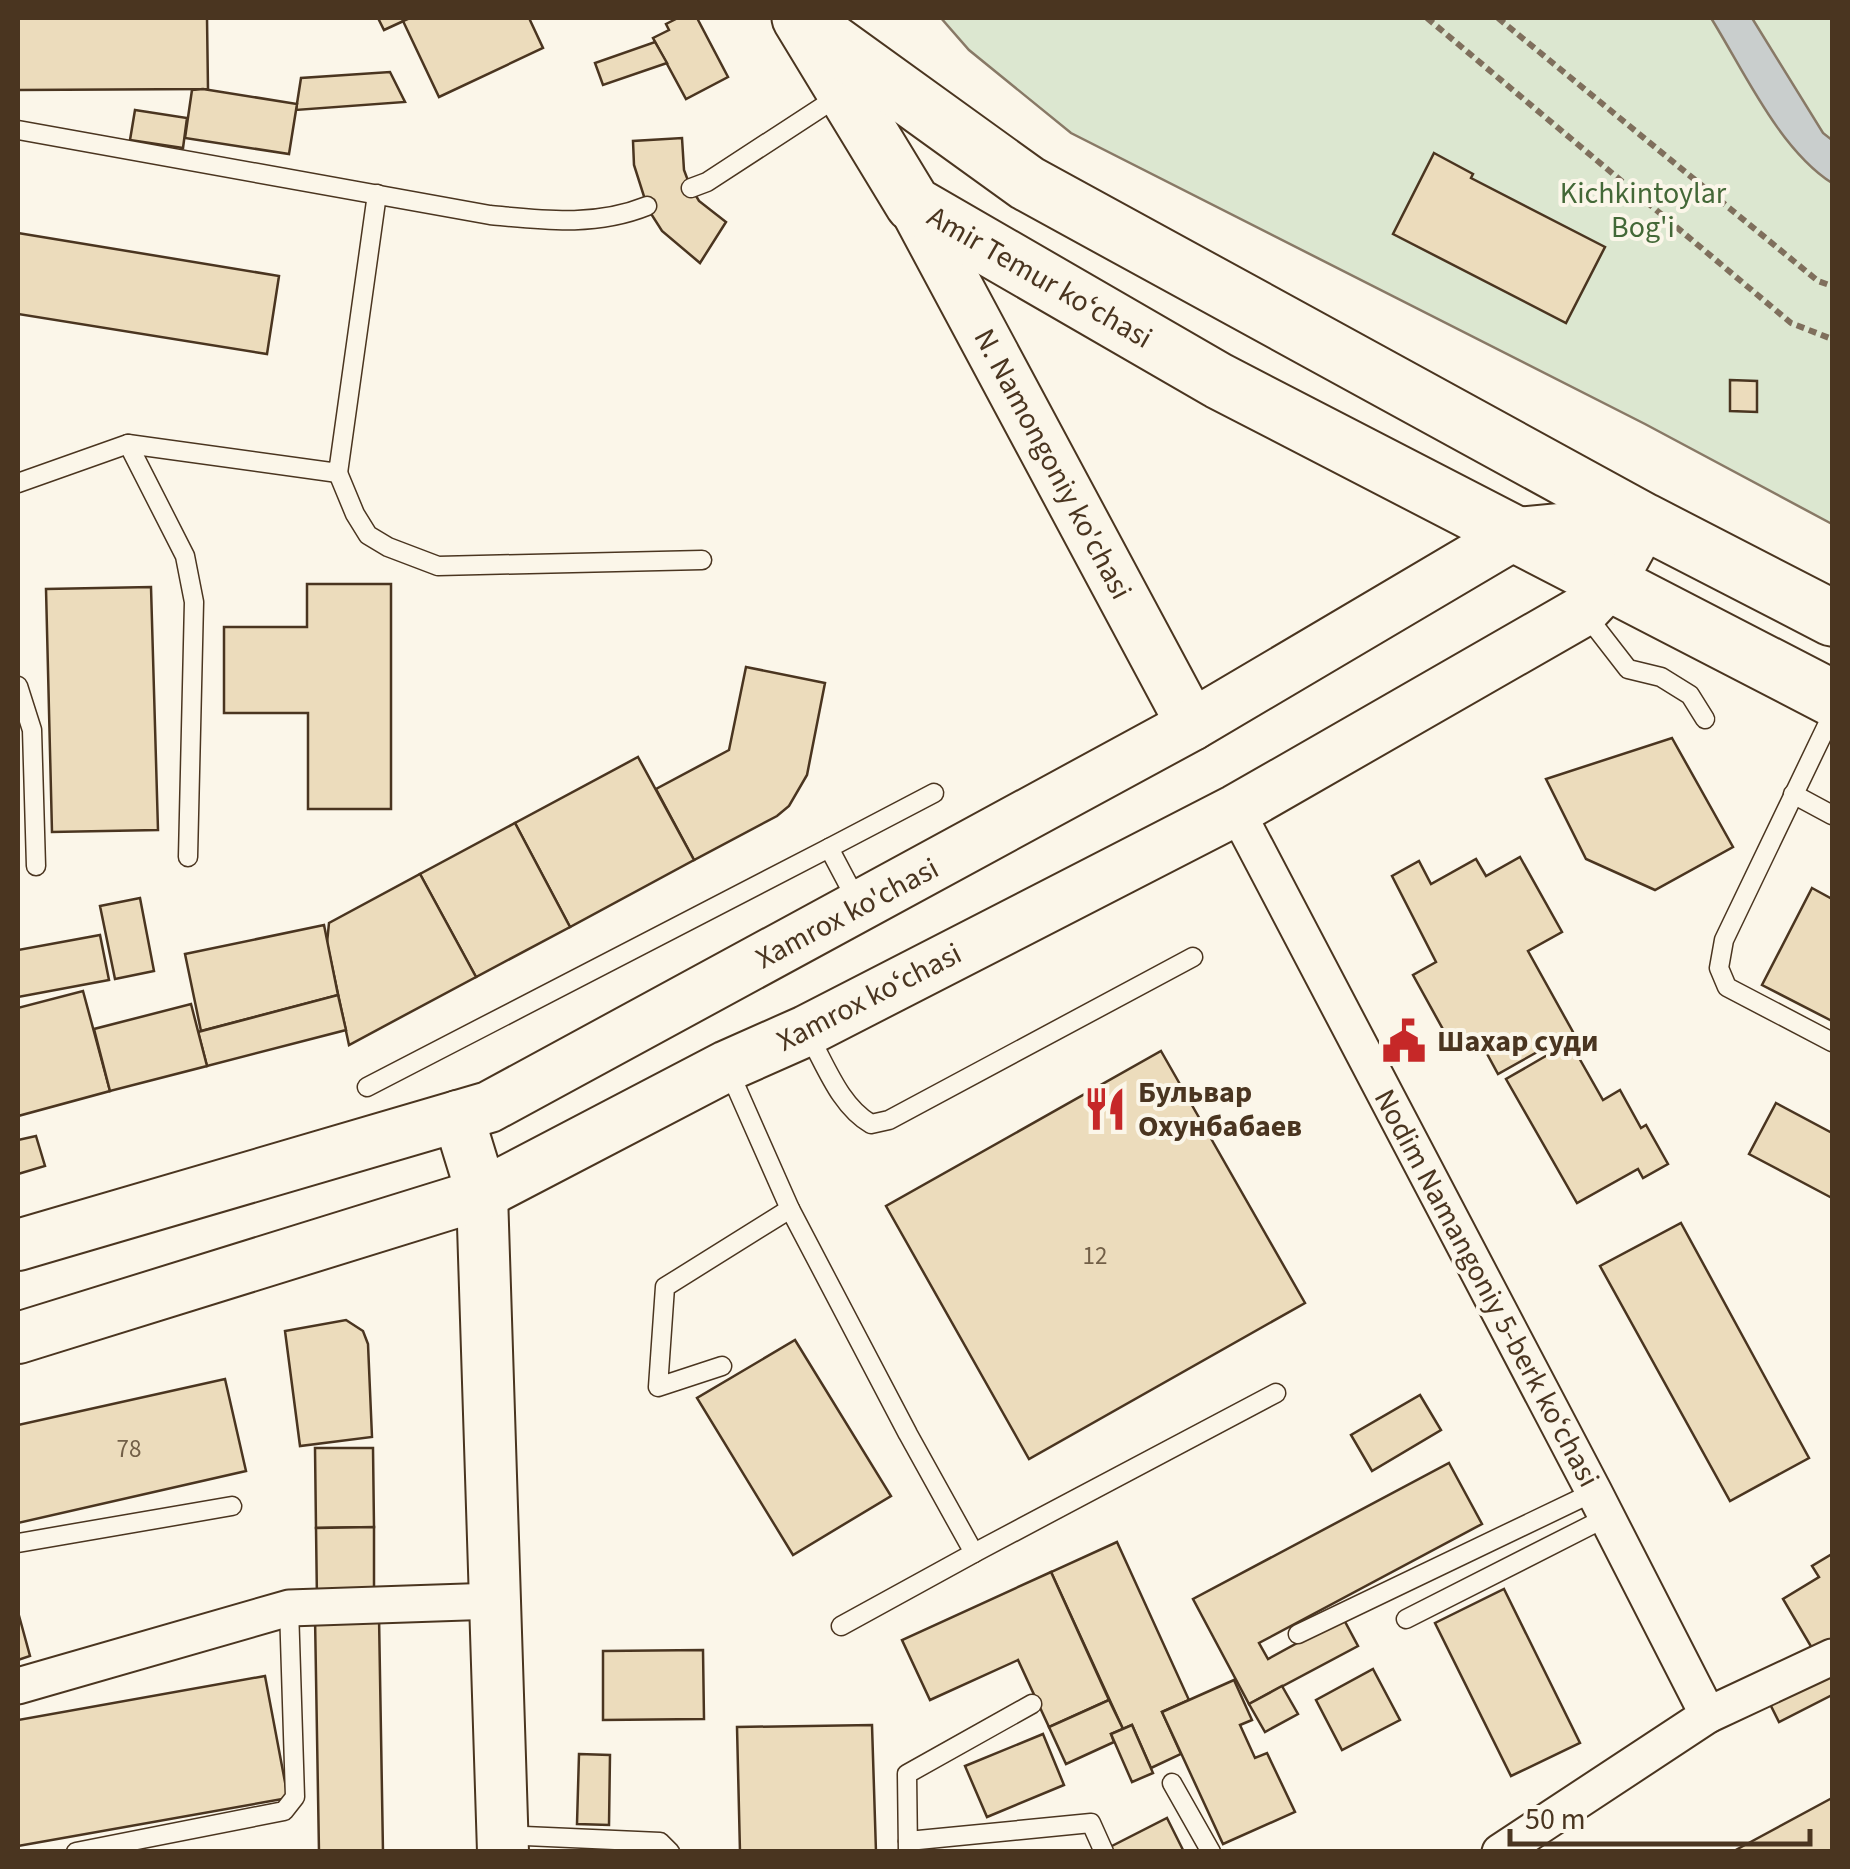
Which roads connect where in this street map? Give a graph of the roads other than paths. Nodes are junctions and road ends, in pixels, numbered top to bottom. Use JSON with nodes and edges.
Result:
{"nodes":[{"id":1,"x":800,"y":18,"type":"edge"},
{"id":2,"x":845,"y":92,"type":"junction"},
{"id":3,"x":18,"y":130,"type":"edge"},
{"id":4,"x":691,"y":188,"type":"dead end"},
{"id":5,"x":377,"y":194,"type":"junction"},
{"id":6,"x":913,"y":204,"type":"junction"},
{"id":7,"x":646,"y":206,"type":"dead end"},
{"id":8,"x":128,"y":444,"type":"junction"},
{"id":9,"x":338,"y":473,"type":"junction"},
{"id":10,"x":18,"y":483,"type":"edge"},
{"id":11,"x":1644,"y":521,"type":"junction"},
{"id":12,"x":1517,"y":533,"type":"junction"},
{"id":13,"x":702,"y":560,"type":"dead end"},
{"id":14,"x":1597,"y":596,"type":"junction"},
{"id":15,"x":1832,"y":618,"type":"edge"},
{"id":16,"x":18,"y":686,"type":"edge"},
{"id":17,"x":1832,"y":698,"type":"edge"},
{"id":18,"x":1832,"y":715,"type":"edge"},
{"id":19,"x":1705,"y":719,"type":"dead end"},
{"id":20,"x":1192,"y":725,"type":"junction"},
{"id":21,"x":934,"y":793,"type":"dead end"},
{"id":22,"x":1793,"y":794,"type":"junction"},
{"id":23,"x":1236,"y":810,"type":"junction"},
{"id":24,"x":1832,"y":814,"type":"edge"},
{"id":25,"x":829,"y":848,"type":"junction"},
{"id":26,"x":188,"y":858,"type":"dead end"},
{"id":27,"x":36,"y":866,"type":"dead end"},
{"id":28,"x":860,"y":906,"type":"junction"},
{"id":29,"x":1193,"y":957,"type":"dead end"},
{"id":30,"x":806,"y":1031,"type":"junction"},
{"id":31,"x":1832,"y":1042,"type":"edge"},
{"id":32,"x":727,"y":1066,"type":"junction"},
{"id":33,"x":367,"y":1088,"type":"dead end"},
{"id":34,"x":458,"y":1116,"type":"junction"},
{"id":35,"x":482,"y":1194,"type":"junction"},
{"id":36,"x":790,"y":1209,"type":"junction"},
{"id":37,"x":18,"y":1245,"type":"edge"},
{"id":38,"x":18,"y":1338,"type":"edge"},
{"id":39,"x":722,"y":1366,"type":"dead end"},
{"id":40,"x":1276,"y":1392,"type":"dead end"},
{"id":41,"x":1600,"y":1504,"type":"junction"},
{"id":42,"x":232,"y":1506,"type":"dead end"},
{"id":43,"x":18,"y":1543,"type":"edge"},
{"id":44,"x":974,"y":1552,"type":"junction"},
{"id":45,"x":495,"y":1601,"type":"junction"},
{"id":46,"x":289,"y":1608,"type":"junction"},
{"id":47,"x":1406,"y":1619,"type":"dead end"},
{"id":48,"x":842,"y":1626,"type":"dead end"},
{"id":49,"x":1298,"y":1634,"type":"dead end"},
{"id":50,"x":1832,"y":1657,"type":"edge"},
{"id":51,"x":18,"y":1686,"type":"edge"},
{"id":52,"x":1032,"y":1704,"type":"dead end"},
{"id":53,"x":1708,"y":1716,"type":"junction"},
{"id":54,"x":1172,"y":1782,"type":"dead end"},
{"id":55,"x":1538,"y":1841,"type":"edge"},
{"id":56,"x":503,"y":1843,"type":"edge"},
{"id":57,"x":908,"y":1846,"type":"edge"},
{"id":58,"x":76,"y":1852,"type":"edge"},
{"id":59,"x":670,"y":1852,"type":"edge"},
{"id":60,"x":1104,"y":1852,"type":"edge"},
{"id":61,"x":1212,"y":1852,"type":"edge"},
{"id":62,"x":1500,"y":1852,"type":"edge"}],
"edges":[{"from":1,"to":2,"type":"main road","name":"Amir Temur koʻchasi"},
{"from":1,"to":11,"type":"main road","name":"Amir Temur koʻchasi"},
{"from":2,"to":4,"type":"lane"},
{"from":2,"to":6,"type":"main road","name":"Amir Temur koʻchasi"},
{"from":3,"to":5,"type":"lane"},
{"from":5,"to":7,"type":"lane"},
{"from":5,"to":9,"type":"lane"},
{"from":6,"to":12,"type":"main road","name":"Amir Temur koʻchasi"},
{"from":6,"to":20,"type":"main road","name":"N. Namongoniy ko'chasi"},
{"from":8,"to":9,"type":"lane"},
{"from":8,"to":10,"type":"lane"},
{"from":8,"to":26,"type":"lane"},
{"from":9,"to":13,"type":"lane"},
{"from":11,"to":12,"type":"main road","name":"Xamrox ko'chasi"},
{"from":11,"to":14,"type":"main road"},
{"from":11,"to":15,"type":"main road","name":"Amir Temur koʻchasi"},
{"from":12,"to":14,"type":"main road","name":"Amir Temur koʻchasi"},
{"from":12,"to":20,"type":"main road","name":"Xamrox ko'chasi"},
{"from":14,"to":17,"type":"main road","name":"Amir Temur koʻchasi"},
{"from":14,"to":19,"type":"lane"},
{"from":14,"to":23,"type":"main road","name":"Xamrox koʻchasi"},
{"from":16,"to":27,"type":"lane"},
{"from":18,"to":22,"type":"lane"},
{"from":20,"to":28,"type":"main road","name":"Xamrox ko'chasi"},
{"from":21,"to":25,"type":"lane"},
{"from":22,"to":24,"type":"lane"},
{"from":22,"to":31,"type":"lane"},
{"from":23,"to":30,"type":"main road","name":"Xamrox koʻchasi"},
{"from":23,"to":41,"type":"street","name":"Nodim Namangoniy 5-berk koʻchasi"},
{"from":25,"to":28,"type":"lane"},
{"from":25,"to":33,"type":"lane"},
{"from":28,"to":34,"type":"main road","name":"Xamrox ko'chasi"},
{"from":29,"to":30,"type":"lane"},
{"from":30,"to":32,"type":"main road","name":"Xamrox koʻchasi"},
{"from":32,"to":35,"type":"main road","name":"Xamrox koʻchasi"},
{"from":32,"to":36,"type":"lane"},
{"from":34,"to":35,"type":"main road"},
{"from":34,"to":37,"type":"main road","name":"Xamrox ko'chasi"},
{"from":35,"to":38,"type":"main road","name":"Xamrox koʻchasi"},
{"from":35,"to":45,"type":"main road"},
{"from":36,"to":39,"type":"lane"},
{"from":36,"to":44,"type":"lane"},
{"from":40,"to":44,"type":"lane"},
{"from":41,"to":47,"type":"lane"},
{"from":41,"to":49,"type":"lane"},
{"from":41,"to":53,"type":"street","name":"Nodim Namangoniy 5-berk koʻchasi"},
{"from":42,"to":43,"type":"lane"},
{"from":44,"to":48,"type":"lane"},
{"from":45,"to":46,"type":"street"},
{"from":45,"to":56,"type":"main road"},
{"from":46,"to":51,"type":"street"},
{"from":46,"to":58,"type":"lane"},
{"from":50,"to":53,"type":"street"},
{"from":52,"to":57,"type":"lane"},
{"from":53,"to":55,"type":"street"},
{"from":54,"to":61,"type":"lane"},
{"from":55,"to":62,"type":"street"},
{"from":56,"to":59,"type":"lane"},
{"from":57,"to":60,"type":"lane"}]}
